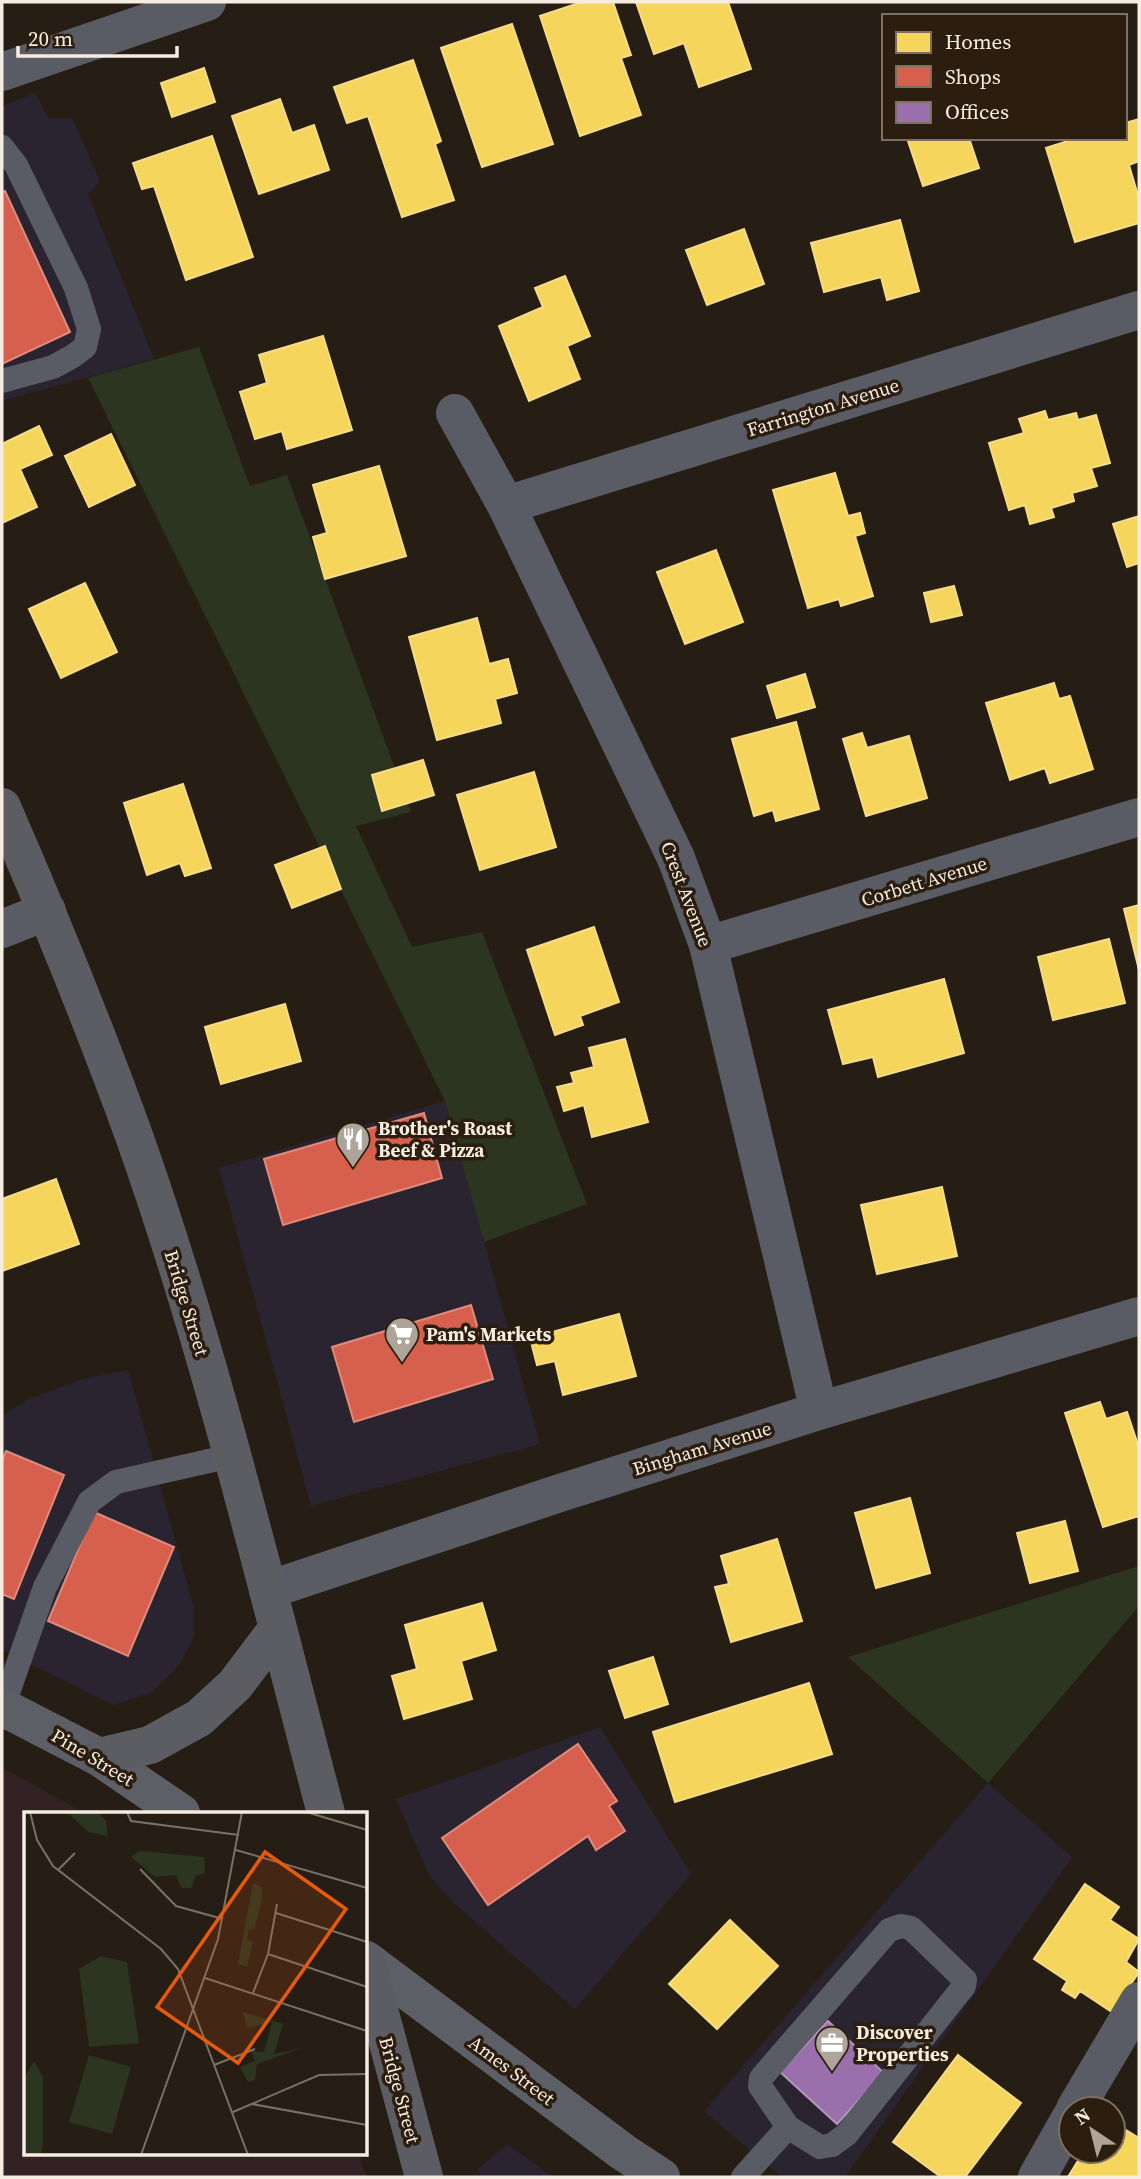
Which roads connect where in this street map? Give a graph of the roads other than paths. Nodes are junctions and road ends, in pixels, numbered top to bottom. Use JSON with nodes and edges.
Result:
{"nodes":[{"id":1,"x":207,"y":2,"type":"edge"},
{"id":2,"x":2,"y":72,"type":"edge"},
{"id":3,"x":2,"y":146,"type":"edge"},
{"id":4,"x":1139,"y":310,"type":"edge"},
{"id":5,"x":2,"y":381,"type":"edge"},
{"id":6,"x":455,"y":413,"type":"dead end"},
{"id":7,"x":506,"y":505,"type":"junction"},
{"id":8,"x":2,"y":807,"type":"edge"},
{"id":9,"x":1139,"y":817,"type":"edge"},
{"id":10,"x":47,"y":911,"type":"junction"},
{"id":11,"x":2,"y":929,"type":"edge"},
{"id":12,"x":708,"y":945,"type":"junction"},
{"id":13,"x":1139,"y":1316,"type":"edge"},
{"id":14,"x":819,"y":1411,"type":"junction"},
{"id":15,"x":231,"y":1456,"type":"junction"},
{"id":16,"x":268,"y":1590,"type":"junction"},
{"id":17,"x":278,"y":1628,"type":"junction"},
{"id":18,"x":3,"y":1707,"type":"edge"},
{"id":19,"x":99,"y":1757,"type":"junction"},
{"id":20,"x":180,"y":1812,"type":"edge"},
{"id":21,"x":326,"y":1812,"type":"edge"},
{"id":22,"x":368,"y":1962,"type":"edge"},
{"id":23,"x":368,"y":1968,"type":"edge"},
{"id":24,"x":1139,"y":2001,"type":"edge"},
{"id":25,"x":1083,"y":2095,"type":"edge"},
{"id":26,"x":788,"y":2127,"type":"junction"},
{"id":27,"x":1057,"y":2142,"type":"edge"},
{"id":28,"x":424,"y":2177,"type":"edge"},
{"id":29,"x":661,"y":2177,"type":"edge"},
{"id":30,"x":743,"y":2177,"type":"edge"},
{"id":31,"x":1037,"y":2177,"type":"edge"}],
"edges":[{"from":1,"to":2,"type":"street"},
{"from":3,"to":5,"type":"lane"},
{"from":4,"to":7,"type":"street","name":"Farrington Avenue"},
{"from":6,"to":7,"type":"street","name":"Crest Avenue"},
{"from":7,"to":12,"type":"street","name":"Crest Avenue"},
{"from":8,"to":10,"type":"main road","name":"Bridge Street"},
{"from":9,"to":12,"type":"street","name":"Corbett Avenue"},
{"from":10,"to":11,"type":"street"},
{"from":10,"to":15,"type":"main road","name":"Bridge Street"},
{"from":12,"to":14,"type":"street","name":"Crest Avenue"},
{"from":13,"to":14,"type":"street","name":"Bingham Avenue"},
{"from":14,"to":16,"type":"street","name":"Bingham Avenue"},
{"from":15,"to":16,"type":"main road","name":"Bridge Street"},
{"from":15,"to":18,"type":"lane"},
{"from":16,"to":17,"type":"main road","name":"Bridge Street"},
{"from":17,"to":19,"type":"main road"},
{"from":17,"to":21,"type":"main road","name":"Bridge Street"},
{"from":18,"to":19,"type":"street","name":"Pine Street"},
{"from":19,"to":20,"type":"street","name":"Pine Street"},
{"from":22,"to":29,"type":"street","name":"Ames Street"},
{"from":23,"to":28,"type":"main road","name":"Bridge Street"},
{"from":24,"to":25,"type":"street"},
{"from":26,"to":26,"type":"lane"},
{"from":26,"to":30,"type":"lane"},
{"from":27,"to":31,"type":"street"}]}
